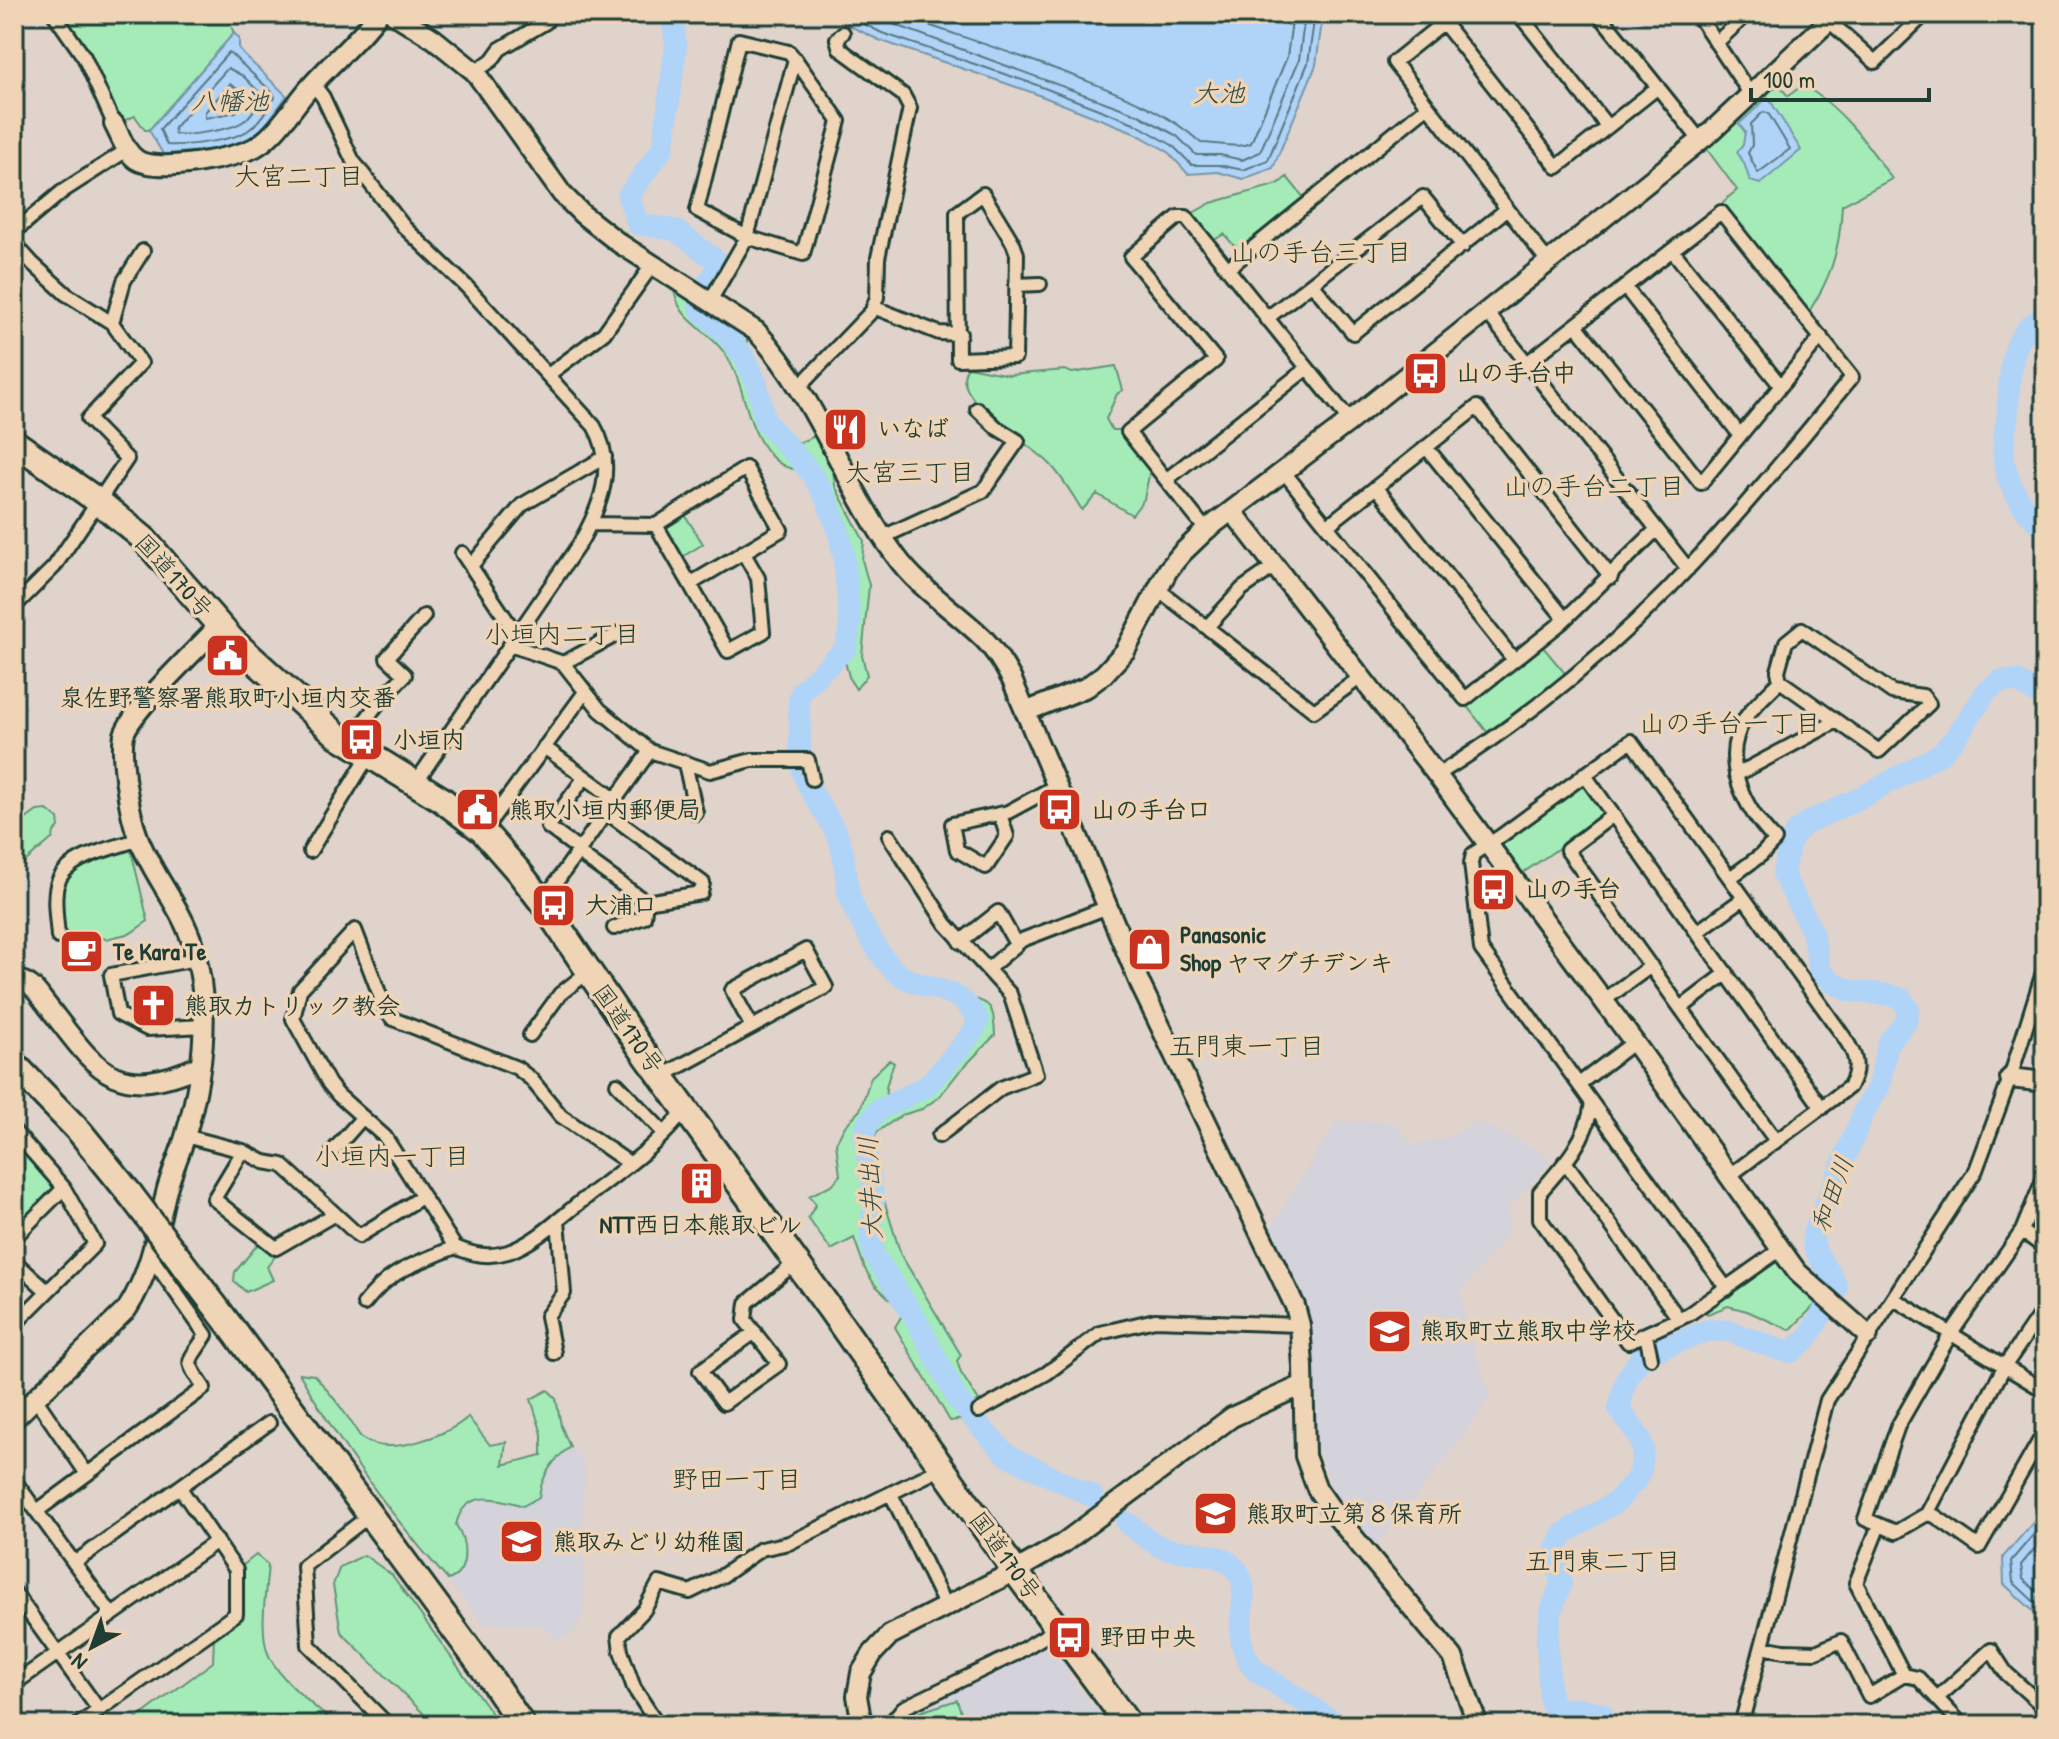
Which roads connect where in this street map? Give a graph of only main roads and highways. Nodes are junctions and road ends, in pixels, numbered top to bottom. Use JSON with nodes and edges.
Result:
{"nodes":[{"id":1,"x":14,"y":442,"type":"edge"},
{"id":2,"x":14,"y":1064,"type":"edge"},
{"id":3,"x":491,"y":1679,"type":"junction"},
{"id":4,"x":522,"y":1725,"type":"edge"},
{"id":5,"x":532,"y":1725,"type":"edge"},
{"id":6,"x":1129,"y":1725,"type":"edge"}],
"edges":[{"from":1,"to":6,"type":"highway","name":"国道170号"},
{"from":2,"to":3,"type":"highway","bridge":true},
{"from":3,"to":4,"type":"highway"},
{"from":3,"to":5,"type":"highway"}]}
